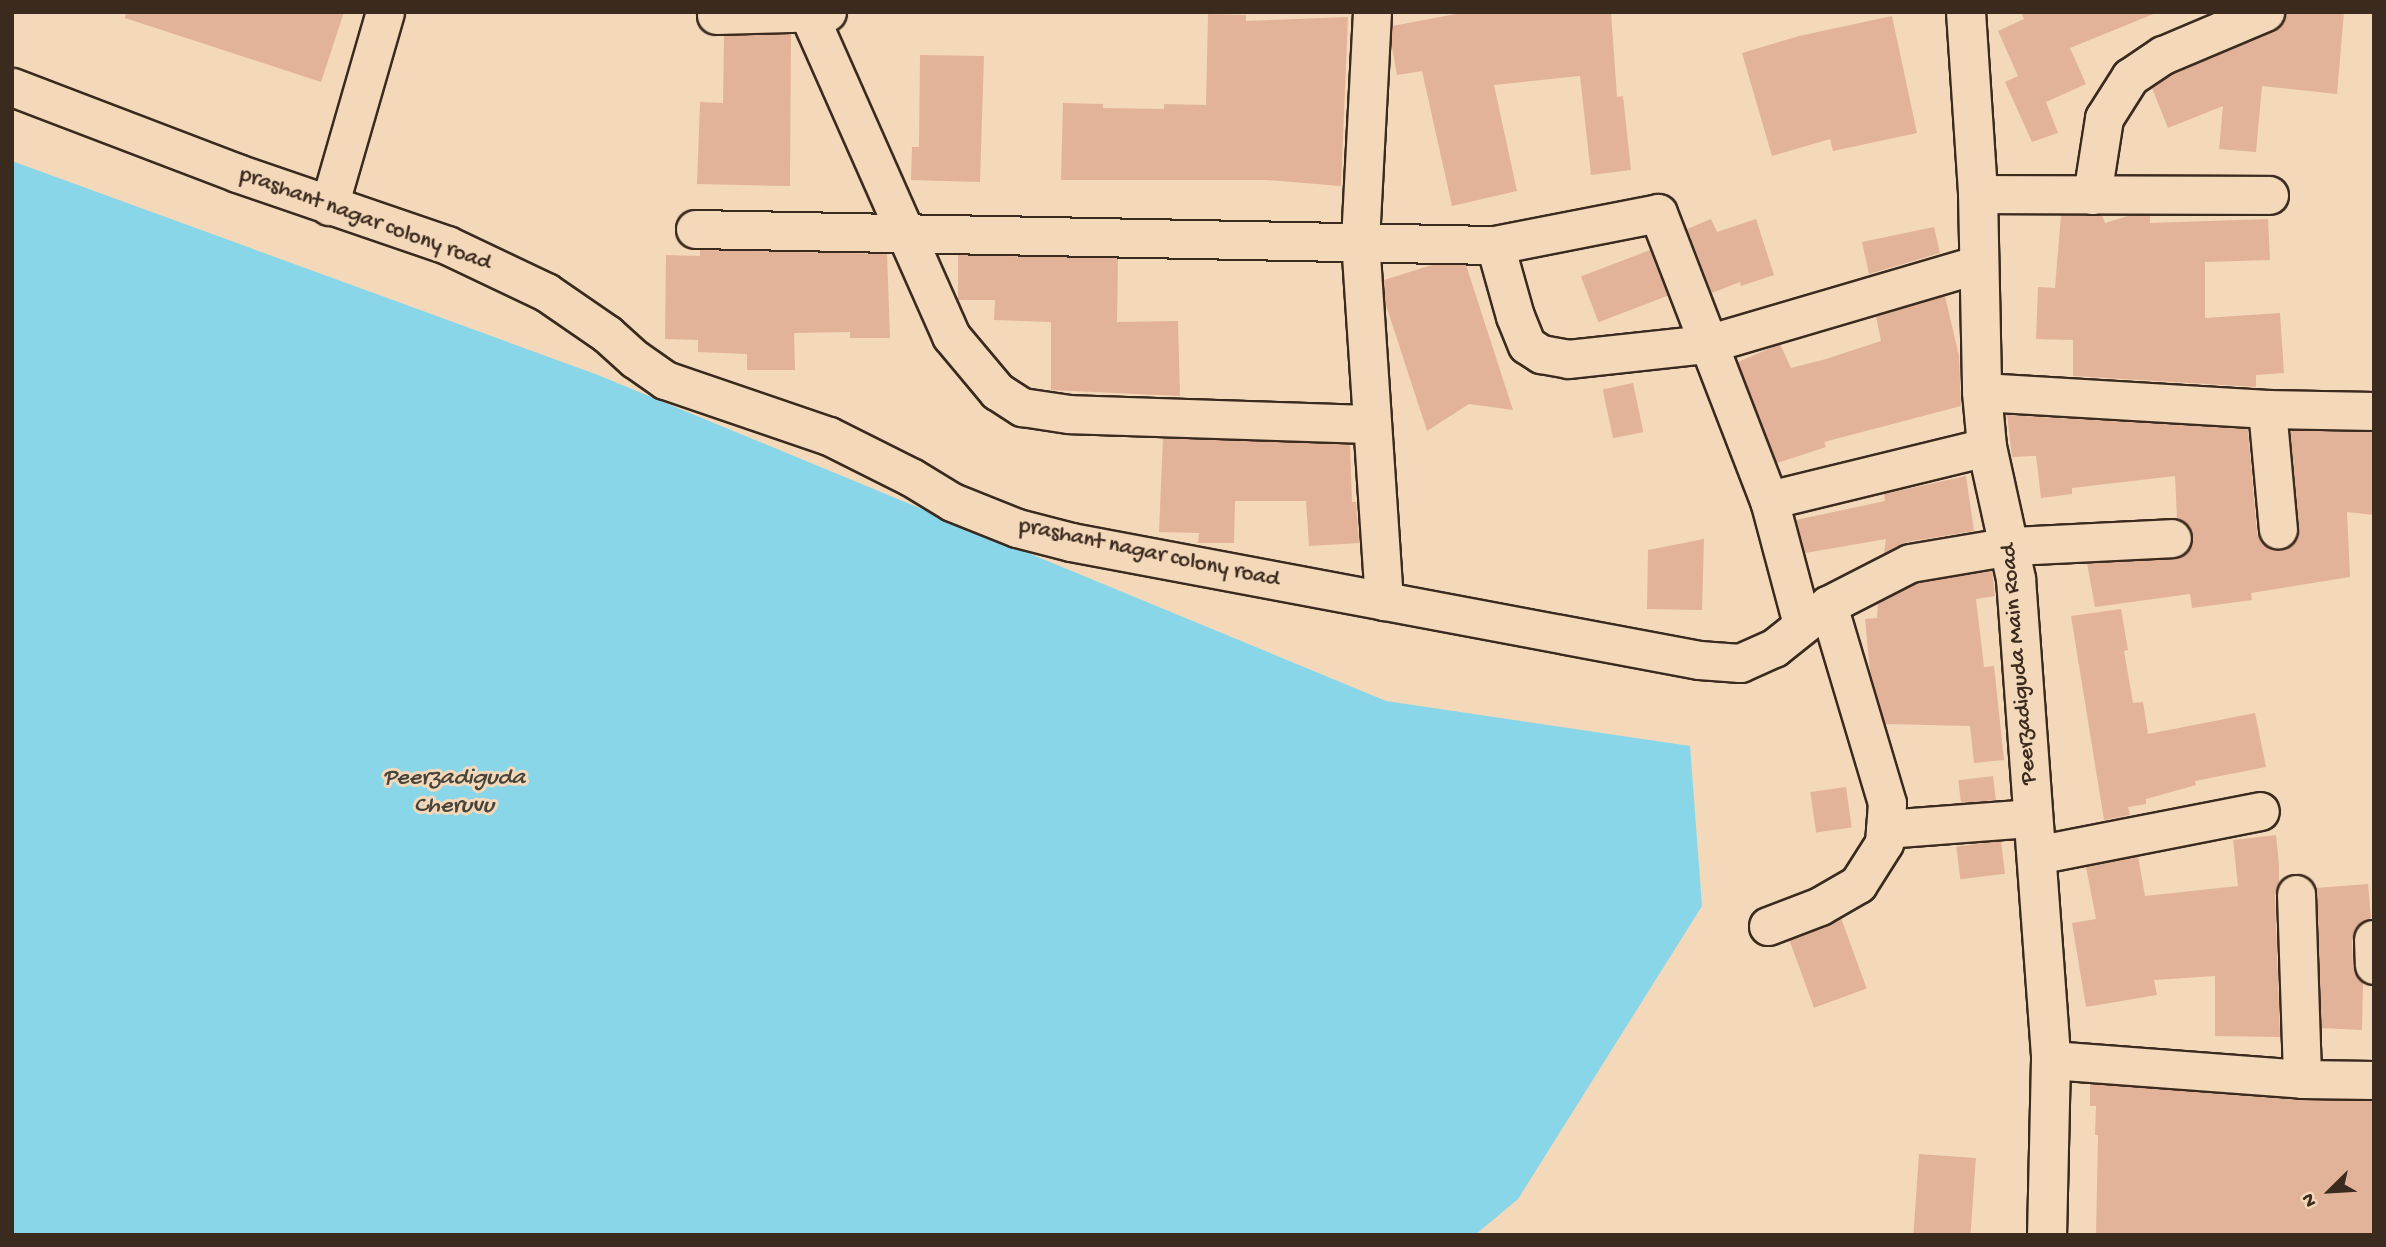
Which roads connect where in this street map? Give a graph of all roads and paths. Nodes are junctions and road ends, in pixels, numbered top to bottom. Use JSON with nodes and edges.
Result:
{"nodes":[{"id":1,"x":385,"y":12,"type":"edge"},
{"id":2,"x":827,"y":12,"type":"edge"},
{"id":3,"x":1372,"y":12,"type":"edge"},
{"id":4,"x":1966,"y":12,"type":"edge"},
{"id":5,"x":2265,"y":12,"type":"edge"},
{"id":6,"x":808,"y":13,"type":"edge"},
{"id":7,"x":716,"y":15,"type":"dead end"},
{"id":8,"x":12,"y":87,"type":"edge"},
{"id":9,"x":1978,"y":194,"type":"junction"},
{"id":10,"x":2092,"y":195,"type":"junction"},
{"id":11,"x":2269,"y":195,"type":"dead end"},
{"id":12,"x":329,"y":206,"type":"junction"},
{"id":13,"x":695,"y":229,"type":"dead end"},
{"id":14,"x":904,"y":232,"type":"junction"},
{"id":15,"x":1360,"y":240,"type":"junction"},
{"id":16,"x":1495,"y":245,"type":"junction"},
{"id":17,"x":1978,"y":264,"type":"junction"},
{"id":18,"x":1707,"y":344,"type":"junction"},
{"id":19,"x":1982,"y":391,"type":"junction"},
{"id":20,"x":2267,"y":409,"type":"junction"},
{"id":21,"x":2374,"y":411,"type":"edge"},
{"id":22,"x":1372,"y":424,"type":"junction"},
{"id":23,"x":1987,"y":447,"type":"junction"},
{"id":24,"x":1769,"y":500,"type":"junction"},
{"id":25,"x":2278,"y":530,"type":"dead end"},
{"id":26,"x":2172,"y":538,"type":"dead end"},
{"id":27,"x":2011,"y":546,"type":"junction"},
{"id":28,"x":1384,"y":601,"type":"junction"},
{"id":29,"x":1815,"y":615,"type":"junction"},
{"id":30,"x":2260,"y":811,"type":"dead end"},
{"id":31,"x":2033,"y":818,"type":"junction"},
{"id":32,"x":1885,"y":829,"type":"junction"},
{"id":33,"x":2036,"y":855,"type":"junction"},
{"id":34,"x":2296,"y":894,"type":"dead end"},
{"id":35,"x":1768,"y":926,"type":"dead end"},
{"id":36,"x":2051,"y":1060,"type":"junction"},
{"id":37,"x":2302,"y":1079,"type":"junction"},
{"id":38,"x":2374,"y":1080,"type":"edge"},
{"id":39,"x":2047,"y":1235,"type":"edge"}],
"edges":[{"from":1,"to":12,"type":"street"},
{"from":2,"to":6,"type":"street"},
{"from":3,"to":15,"type":"street"},
{"from":4,"to":9,"type":"street","name":"Peerzadiguda Main Road"},
{"from":5,"to":10,"type":"street"},
{"from":6,"to":7,"type":"street"},
{"from":6,"to":14,"type":"street"},
{"from":8,"to":12,"type":"street","name":"prashant nagar colony road"},
{"from":9,"to":10,"type":"street"},
{"from":9,"to":17,"type":"street","name":"Peerzadiguda Main Road"},
{"from":10,"to":11,"type":"street"},
{"from":12,"to":28,"type":"street","name":"prashant nagar colony road"},
{"from":13,"to":14,"type":"street"},
{"from":14,"to":15,"type":"street"},
{"from":14,"to":22,"type":"street"},
{"from":15,"to":16,"type":"street"},
{"from":15,"to":22,"type":"street"},
{"from":16,"to":18,"type":"street"},
{"from":16,"to":18,"type":"street"},
{"from":17,"to":18,"type":"street"},
{"from":17,"to":19,"type":"street","name":"Peerzadiguda Main Road"},
{"from":18,"to":24,"type":"street"},
{"from":19,"to":20,"type":"street"},
{"from":19,"to":23,"type":"street","name":"Peerzadiguda Main Road"},
{"from":20,"to":21,"type":"street"},
{"from":20,"to":25,"type":"street"},
{"from":22,"to":28,"type":"street"},
{"from":23,"to":24,"type":"street"},
{"from":23,"to":27,"type":"street","name":"Peerzadiguda Main Road"},
{"from":24,"to":29,"type":"street"},
{"from":26,"to":27,"type":"street","name":"prashant nagar colony road"},
{"from":27,"to":29,"type":"street","name":"prashant nagar colony road"},
{"from":27,"to":31,"type":"street","name":"Peerzadiguda Main Road"},
{"from":28,"to":29,"type":"street","name":"prashant nagar colony road"},
{"from":29,"to":32,"type":"street"},
{"from":30,"to":33,"type":"street"},
{"from":31,"to":32,"type":"street"},
{"from":31,"to":33,"type":"street","name":"Peerzadiguda Main Road"},
{"from":32,"to":35,"type":"street"},
{"from":33,"to":36,"type":"street","name":"Peerzadiguda Main Road"},
{"from":34,"to":37,"type":"street"},
{"from":36,"to":37,"type":"street"},
{"from":36,"to":39,"type":"street","name":"Peerzadiguda Main Road"},
{"from":37,"to":38,"type":"street"}]}
